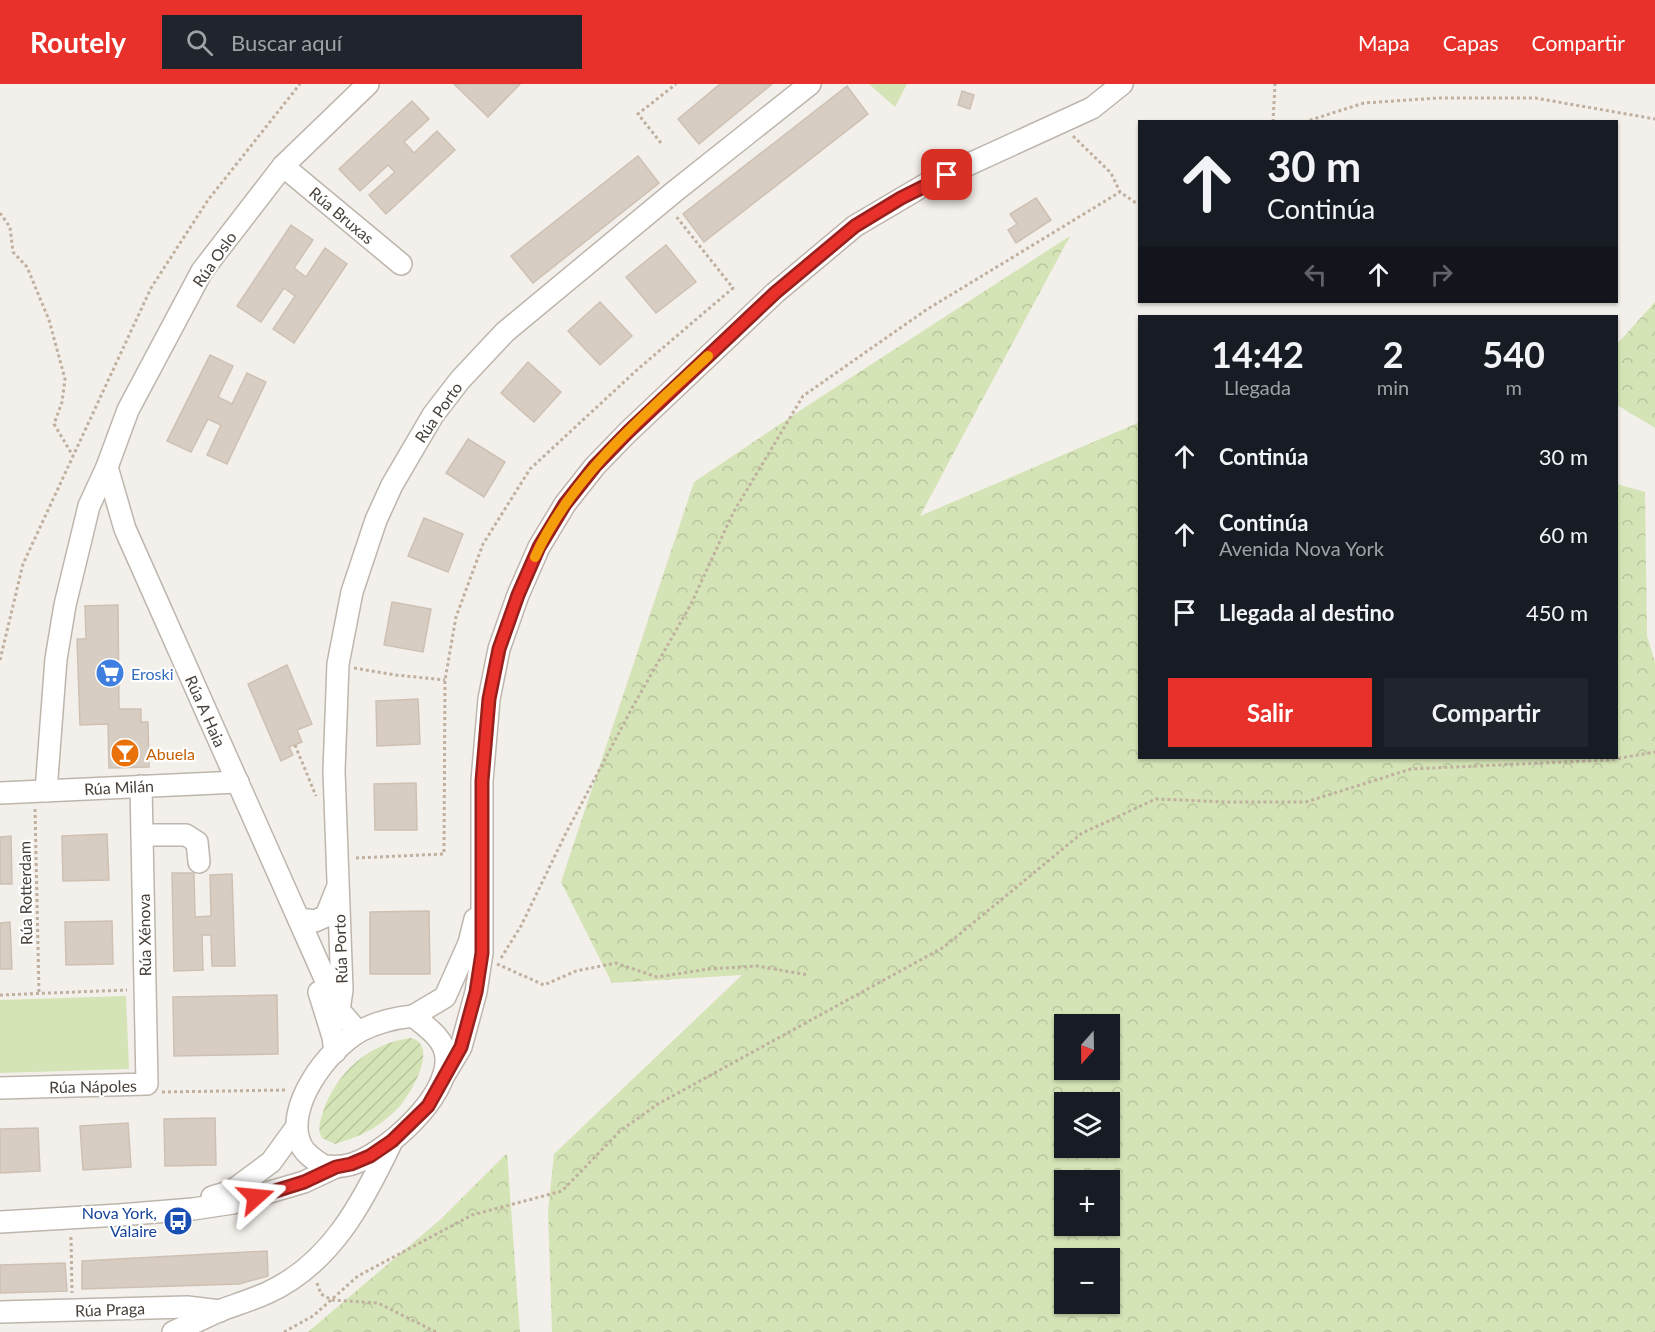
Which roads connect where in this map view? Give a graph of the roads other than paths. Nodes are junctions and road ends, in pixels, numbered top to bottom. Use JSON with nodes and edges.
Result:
{"nodes":[{"id":1,"x":368,"y":84,"type":"edge"},
{"id":2,"x":810,"y":84,"type":"edge"},
{"id":3,"x":1122,"y":84,"type":"edge"},
{"id":4,"x":283,"y":166,"type":"junction"},
{"id":5,"x":401,"y":264,"type":"dead end"},
{"id":6,"x":107,"y":466,"type":"junction"},
{"id":7,"x":125,"y":529,"type":"junction"},
{"id":8,"x":79,"y":549,"type":"junction"},
{"id":9,"x":238,"y":782,"type":"junction"},
{"id":10,"x":141,"y":786,"type":"junction"},
{"id":11,"x":40,"y":791,"type":"junction"},
{"id":12,"x":0,"y":793,"type":"edge"},
{"id":13,"x":142,"y":836,"type":"junction"},
{"id":14,"x":199,"y":862,"type":"dead end"},
{"id":15,"x":338,"y":887,"type":"junction"},
{"id":16,"x":482,"y":892,"type":"junction"},
{"id":17,"x":299,"y":919,"type":"junction"},
{"id":18,"x":316,"y":969,"type":"junction"},
{"id":19,"x":339,"y":1010,"type":"junction"},
{"id":20,"x":413,"y":1016,"type":"junction"},
{"id":21,"x":358,"y":1032,"type":"junction"},
{"id":22,"x":335,"y":1052,"type":"junction"},
{"id":23,"x":443,"y":1077,"type":"junction"},
{"id":24,"x":147,"y":1084,"type":"joint"},
{"id":25,"x":0,"y":1088,"type":"edge"},
{"id":26,"x":295,"y":1129,"type":"junction"},
{"id":27,"x":392,"y":1141,"type":"junction"},
{"id":28,"x":344,"y":1166,"type":"junction"},
{"id":29,"x":361,"y":1203,"type":"junction"},
{"id":30,"x":169,"y":1210,"type":"junction"},
{"id":31,"x":0,"y":1222,"type":"edge"},
{"id":32,"x":220,"y":1311,"type":"junction"},
{"id":33,"x":0,"y":1312,"type":"edge"},
{"id":34,"x":173,"y":1332,"type":"edge"}],
"edges":[{"from":1,"to":4,"type":"street","name":"Rúa Oslo"},
{"from":2,"to":15,"type":"street","name":"Rúa Porto"},
{"from":3,"to":16,"type":"street"},
{"from":4,"to":5,"type":"street","name":"Rúa Bruxas"},
{"from":4,"to":6,"type":"street","name":"Rúa Oslo"},
{"from":6,"to":7,"type":"street","name":"Rúa A Haia"},
{"from":6,"to":8,"type":"street","name":"Rúa Oslo"},
{"from":7,"to":8,"type":"street"},
{"from":7,"to":9,"type":"street","name":"Rúa A Haia"},
{"from":8,"to":11,"type":"street"},
{"from":9,"to":10,"type":"street","name":"Rúa Milán"},
{"from":9,"to":17,"type":"street","name":"Rúa A Haia"},
{"from":10,"to":11,"type":"street","name":"Rúa Milán"},
{"from":10,"to":13,"type":"street","name":"Rúa Xénova"},
{"from":11,"to":12,"type":"street","name":"Rúa Milán"},
{"from":13,"to":14,"type":"street"},
{"from":13,"to":24,"type":"street","name":"Rúa Xénova"},
{"from":15,"to":17,"type":"street","name":"Rúa Porto"},
{"from":15,"to":18,"type":"street","name":"Rúa Porto"},
{"from":15,"to":19,"type":"street","name":"Rúa Porto"},
{"from":16,"to":20,"type":"street"},
{"from":16,"to":23,"type":"street"},
{"from":17,"to":18,"type":"street","name":"Rúa A Haia"},
{"from":18,"to":19,"type":"street","name":"Rúa A Haia"},
{"from":18,"to":22,"type":"street","name":"Rúa A Haia"},
{"from":19,"to":21,"type":"street","name":"Rúa A Haia"},
{"from":20,"to":21,"type":"street"},
{"from":20,"to":23,"type":"street"},
{"from":21,"to":22,"type":"street"},
{"from":22,"to":26,"type":"street"},
{"from":23,"to":27,"type":"street"},
{"from":24,"to":25,"type":"street","name":"Rúa Nápoles"},
{"from":26,"to":28,"type":"street"},
{"from":26,"to":30,"type":"street"},
{"from":27,"to":28,"type":"street"},
{"from":27,"to":29,"type":"street"},
{"from":28,"to":29,"type":"street"},
{"from":28,"to":30,"type":"street"},
{"from":29,"to":32,"type":"street"},
{"from":30,"to":31,"type":"street"},
{"from":32,"to":33,"type":"street","name":"Rúa Praga"},
{"from":32,"to":34,"type":"street"}]}
